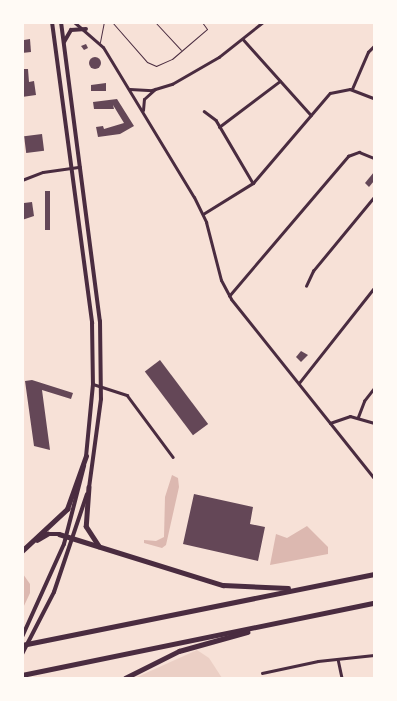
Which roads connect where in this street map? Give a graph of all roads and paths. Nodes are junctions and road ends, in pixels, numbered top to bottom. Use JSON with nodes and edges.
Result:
{"nodes":[{"id":1,"x":52,"y":22,"type":"edge"},
{"id":2,"x":61,"y":22,"type":"edge"},
{"id":3,"x":74,"y":22,"type":"edge"},
{"id":4,"x":104,"y":22,"type":"edge"},
{"id":5,"x":112,"y":22,"type":"edge"},
{"id":6,"x":156,"y":22,"type":"edge"},
{"id":7,"x":202,"y":22,"type":"edge"},
{"id":8,"x":263,"y":22,"type":"edge"},
{"id":9,"x":86,"y":30,"type":"junction"},
{"id":10,"x":243,"y":39,"type":"junction"},
{"id":11,"x":100,"y":42,"type":"junction"},
{"id":12,"x":64,"y":45,"type":"junction"},
{"id":13,"x":374,"y":46,"type":"edge"},
{"id":14,"x":181,"y":51,"type":"junction"},
{"id":15,"x":281,"y":81,"type":"junction"},
{"id":16,"x":130,"y":89,"type":"junction"},
{"id":17,"x":155,"y":89,"type":"junction"},
{"id":18,"x":352,"y":89,"type":"junction"},
{"id":19,"x":374,"y":98,"type":"edge"},
{"id":20,"x":143,"y":111,"type":"junction"},
{"id":21,"x":204,"y":111,"type":"dead end"},
{"id":22,"x":311,"y":115,"type":"junction"},
{"id":23,"x":220,"y":127,"type":"junction"},
{"id":24,"x":374,"y":158,"type":"edge"},
{"id":25,"x":80,"y":166,"type":"junction"},
{"id":26,"x":72,"y":168,"type":"junction"},
{"id":27,"x":22,"y":180,"type":"edge"},
{"id":28,"x":254,"y":183,"type":"junction"},
{"id":29,"x":374,"y":197,"type":"edge"},
{"id":30,"x":203,"y":214,"type":"junction"},
{"id":31,"x":306,"y":286,"type":"dead end"},
{"id":32,"x":374,"y":288,"type":"edge"},
{"id":33,"x":230,"y":296,"type":"junction"},
{"id":34,"x":93,"y":384,"type":"junction"},
{"id":35,"x":298,"y":384,"type":"junction"},
{"id":36,"x":101,"y":387,"type":"junction"},
{"id":37,"x":374,"y":388,"type":"edge"},
{"id":38,"x":358,"y":417,"type":"junction"},
{"id":39,"x":330,"y":423,"type":"junction"},
{"id":40,"x":374,"y":423,"type":"edge"},
{"id":41,"x":86,"y":456,"type":"junction"},
{"id":42,"x":172,"y":457,"type":"dead end"},
{"id":43,"x":374,"y":478,"type":"edge"},
{"id":44,"x":89,"y":487,"type":"junction"},
{"id":45,"x":66,"y":536,"type":"junction"},
{"id":46,"x":75,"y":539,"type":"junction"},
{"id":47,"x":37,"y":540,"type":"junction"},
{"id":48,"x":103,"y":548,"type":"junction"},
{"id":49,"x":22,"y":552,"type":"edge"},
{"id":50,"x":374,"y":574,"type":"edge"},
{"id":51,"x":302,"y":587,"type":"junction"},
{"id":52,"x":374,"y":604,"type":"edge"},
{"id":53,"x":315,"y":615,"type":"junction"},
{"id":54,"x":22,"y":637,"type":"edge"},
{"id":55,"x":22,"y":644,"type":"edge"},
{"id":56,"x":22,"y":654,"type":"edge"},
{"id":57,"x":374,"y":655,"type":"edge"},
{"id":58,"x":338,"y":659,"type":"junction"},
{"id":59,"x":262,"y":673,"type":"dead end"},
{"id":60,"x":24,"y":675,"type":"edge"},
{"id":61,"x":125,"y":678,"type":"edge"},
{"id":62,"x":342,"y":678,"type":"edge"}],
"edges":[{"from":1,"to":26,"type":"main road"},
{"from":2,"to":12,"type":"main road"},
{"from":3,"to":9,"type":"main road"},
{"from":4,"to":11,"type":"lane"},
{"from":5,"to":14,"type":"lane"},
{"from":6,"to":14,"type":"lane"},
{"from":7,"to":14,"type":"lane"},
{"from":8,"to":10,"type":"street"},
{"from":9,"to":11,"type":"main road"},
{"from":9,"to":12,"type":"main road"},
{"from":10,"to":15,"type":"street"},
{"from":10,"to":17,"type":"street"},
{"from":11,"to":16,"type":"main road"},
{"from":12,"to":25,"type":"main road"},
{"from":13,"to":18,"type":"street"},
{"from":15,"to":22,"type":"street"},
{"from":15,"to":23,"type":"street"},
{"from":16,"to":17,"type":"street"},
{"from":16,"to":20,"type":"main road"},
{"from":17,"to":20,"type":"main road"},
{"from":18,"to":19,"type":"street"},
{"from":18,"to":22,"type":"street"},
{"from":20,"to":30,"type":"main road"},
{"from":21,"to":23,"type":"street"},
{"from":22,"to":28,"type":"street"},
{"from":23,"to":28,"type":"street"},
{"from":24,"to":33,"type":"street"},
{"from":25,"to":26,"type":"street"},
{"from":25,"to":36,"type":"main road"},
{"from":26,"to":27,"type":"street"},
{"from":26,"to":34,"type":"main road"},
{"from":28,"to":30,"type":"street"},
{"from":29,"to":31,"type":"street"},
{"from":30,"to":33,"type":"main road"},
{"from":32,"to":35,"type":"street"},
{"from":33,"to":35,"type":"main road"},
{"from":34,"to":36,"type":"street"},
{"from":34,"to":41,"type":"main road"},
{"from":35,"to":39,"type":"main road"},
{"from":36,"to":42,"type":"street"},
{"from":36,"to":44,"type":"main road"},
{"from":37,"to":38,"type":"street"},
{"from":38,"to":39,"type":"street"},
{"from":38,"to":40,"type":"street"},
{"from":39,"to":43,"type":"main road"},
{"from":41,"to":45,"type":"main road"},
{"from":41,"to":47,"type":"highway"},
{"from":44,"to":46,"type":"main road"},
{"from":44,"to":48,"type":"highway"},
{"from":45,"to":46,"type":"highway"},
{"from":45,"to":47,"type":"highway"},
{"from":45,"to":54,"type":"main road"},
{"from":46,"to":48,"type":"highway"},
{"from":46,"to":56,"type":"main road"},
{"from":47,"to":49,"type":"highway"},
{"from":48,"to":51,"type":"highway"},
{"from":50,"to":51,"type":"highway"},
{"from":51,"to":55,"type":"highway"},
{"from":52,"to":53,"type":"highway"},
{"from":53,"to":60,"type":"highway"},
{"from":53,"to":61,"type":"highway"},
{"from":57,"to":58,"type":"street"},
{"from":58,"to":59,"type":"street"},
{"from":58,"to":62,"type":"street"}]}
